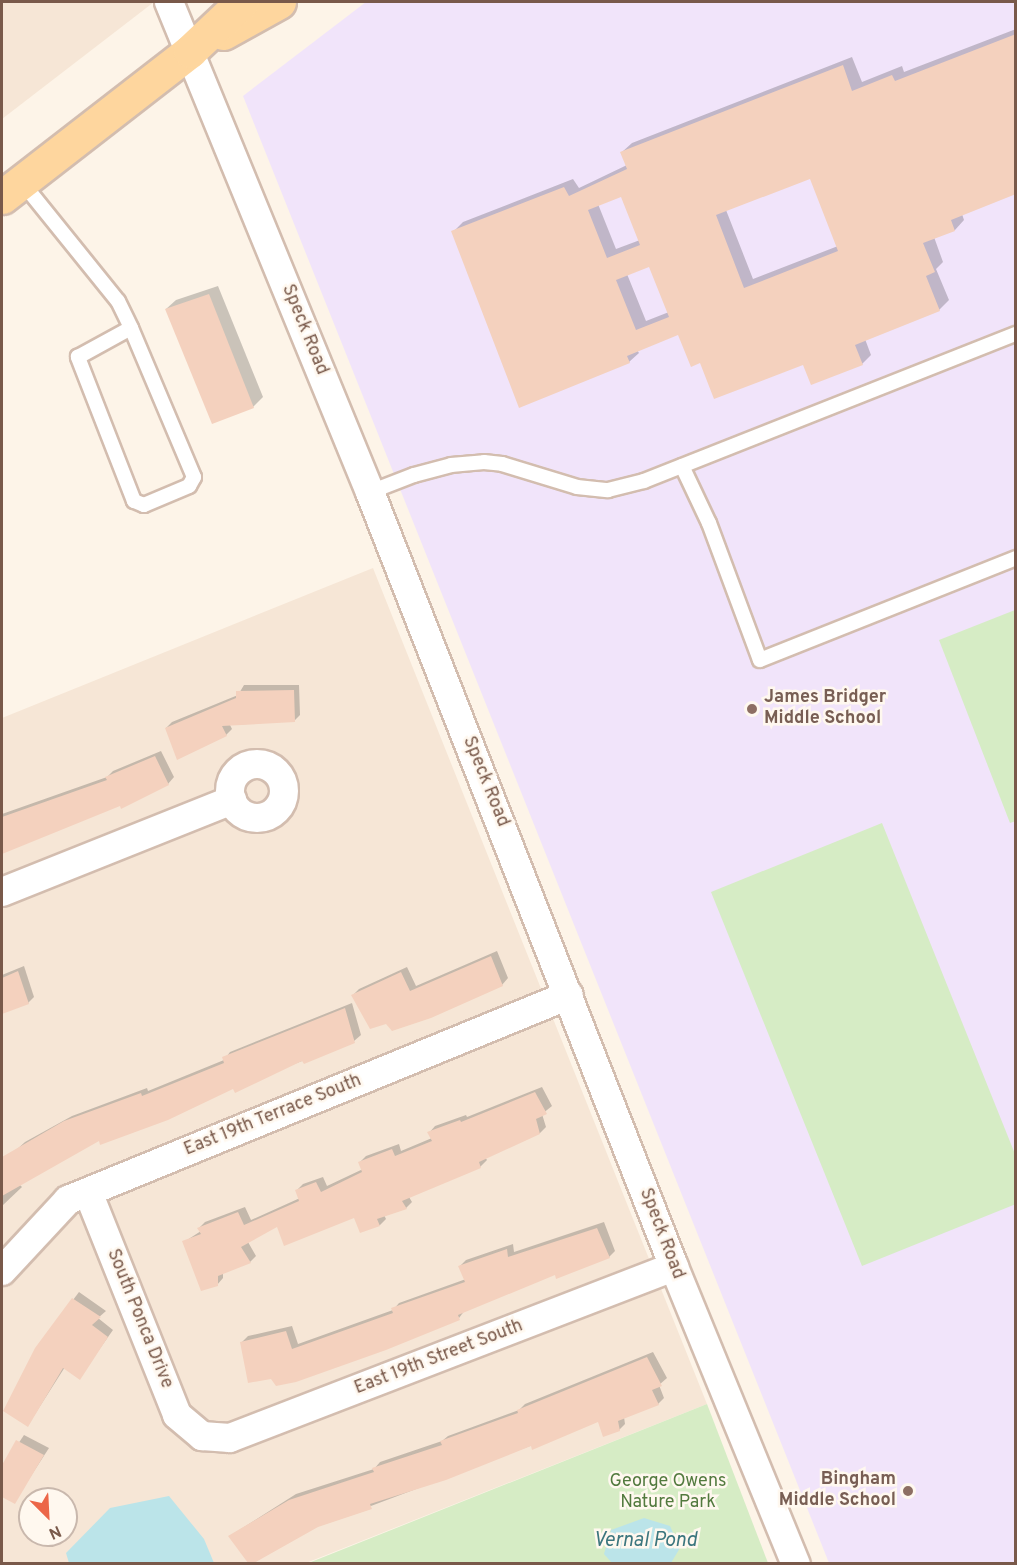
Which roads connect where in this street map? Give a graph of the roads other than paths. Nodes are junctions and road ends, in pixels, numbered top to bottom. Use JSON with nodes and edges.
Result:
{"nodes":[{"id":1,"x":169,"y":2,"type":"edge"},
{"id":2,"x":242,"y":2,"type":"edge"},
{"id":3,"x":279,"y":2,"type":"edge"},
{"id":4,"x":190,"y":51,"type":"junction"},
{"id":5,"x":11,"y":189,"type":"edge"},
{"id":6,"x":131,"y":328,"type":"junction"},
{"id":7,"x":1016,"y":334,"type":"edge"},
{"id":8,"x":682,"y":466,"type":"junction"},
{"id":9,"x":370,"y":492,"type":"junction"},
{"id":10,"x":1016,"y":558,"type":"edge"},
{"id":11,"x":232,"y":800,"type":"dead end"},
{"id":12,"x":2,"y":892,"type":"edge"},
{"id":13,"x":569,"y":995,"type":"junction"},
{"id":14,"x":88,"y":1192,"type":"junction"},
{"id":15,"x":674,"y":1268,"type":"junction"},
{"id":16,"x":2,"y":1271,"type":"edge"},
{"id":17,"x":202,"y":1436,"type":"joint"},
{"id":18,"x":796,"y":1563,"type":"edge"}],
"edges":[{"from":1,"to":4,"type":"street","name":"Speck Road"},
{"from":2,"to":4,"type":"main road"},
{"from":3,"to":4,"type":"main road"},
{"from":4,"to":5,"type":"main road"},
{"from":4,"to":9,"type":"street","name":"Speck Road"},
{"from":5,"to":6,"type":"lane"},
{"from":6,"to":6,"type":"lane"},
{"from":7,"to":8,"type":"lane"},
{"from":8,"to":9,"type":"lane"},
{"from":8,"to":10,"type":"lane"},
{"from":9,"to":13,"type":"street","name":"Speck Road"},
{"from":11,"to":12,"type":"street"},
{"from":13,"to":14,"type":"street","name":"East 19th Terrace South"},
{"from":13,"to":15,"type":"street","name":"Speck Road"},
{"from":14,"to":16,"type":"street","name":"East 19th Terrace South"},
{"from":14,"to":17,"type":"street","name":"South Ponca Drive"},
{"from":15,"to":17,"type":"street","name":"East 19th Street South"},
{"from":15,"to":18,"type":"street","name":"Speck Road"}]}
